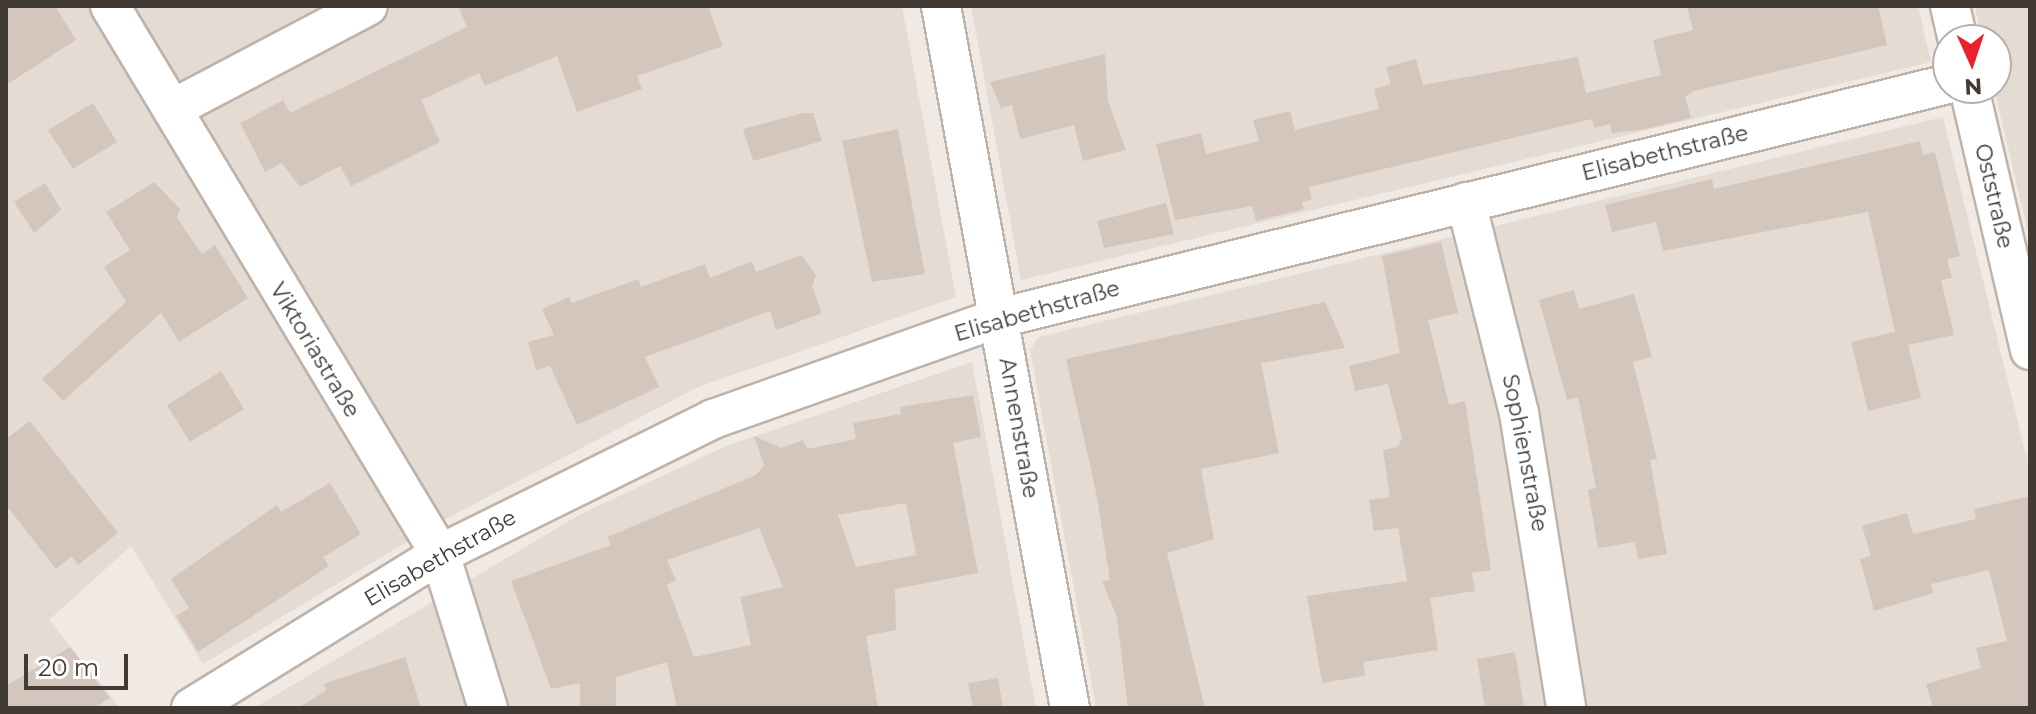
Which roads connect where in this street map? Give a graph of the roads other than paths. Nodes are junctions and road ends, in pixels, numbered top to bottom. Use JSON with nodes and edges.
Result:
{"nodes":[{"id":1,"x":110,"y":6,"type":"edge"},
{"id":2,"x":368,"y":6,"type":"edge"},
{"id":3,"x":941,"y":6,"type":"edge"},
{"id":4,"x":1932,"y":88,"type":"edge"},
{"id":5,"x":1973,"y":104,"type":"edge"},
{"id":6,"x":172,"y":109,"type":"junction"},
{"id":7,"x":1466,"y":202,"type":"junction"},
{"id":8,"x":999,"y":318,"type":"junction"},
{"id":9,"x":2030,"y":350,"type":"edge"},
{"id":10,"x":440,"y":554,"type":"junction"},
{"id":11,"x":191,"y":708,"type":"edge"},
{"id":12,"x":488,"y":708,"type":"edge"},
{"id":13,"x":1070,"y":708,"type":"edge"},
{"id":14,"x":1566,"y":708,"type":"edge"}],
"edges":[{"from":1,"to":6,"type":"street","name":"Viktoriastraße"},
{"from":2,"to":6,"type":"street"},
{"from":3,"to":8,"type":"street","name":"Annenstraße"},
{"from":4,"to":7,"type":"street","name":"Elisabethstraße"},
{"from":5,"to":9,"type":"street","name":"Oststraße"},
{"from":6,"to":10,"type":"street","name":"Viktoriastraße"},
{"from":7,"to":8,"type":"street","name":"Elisabethstraße"},
{"from":7,"to":14,"type":"street","name":"Sophienstraße"},
{"from":8,"to":10,"type":"street","name":"Elisabethstraße"},
{"from":8,"to":13,"type":"street","name":"Annenstraße"},
{"from":10,"to":11,"type":"street","name":"Elisabethstraße"},
{"from":10,"to":12,"type":"street","name":"Viktoriastraße"}]}
